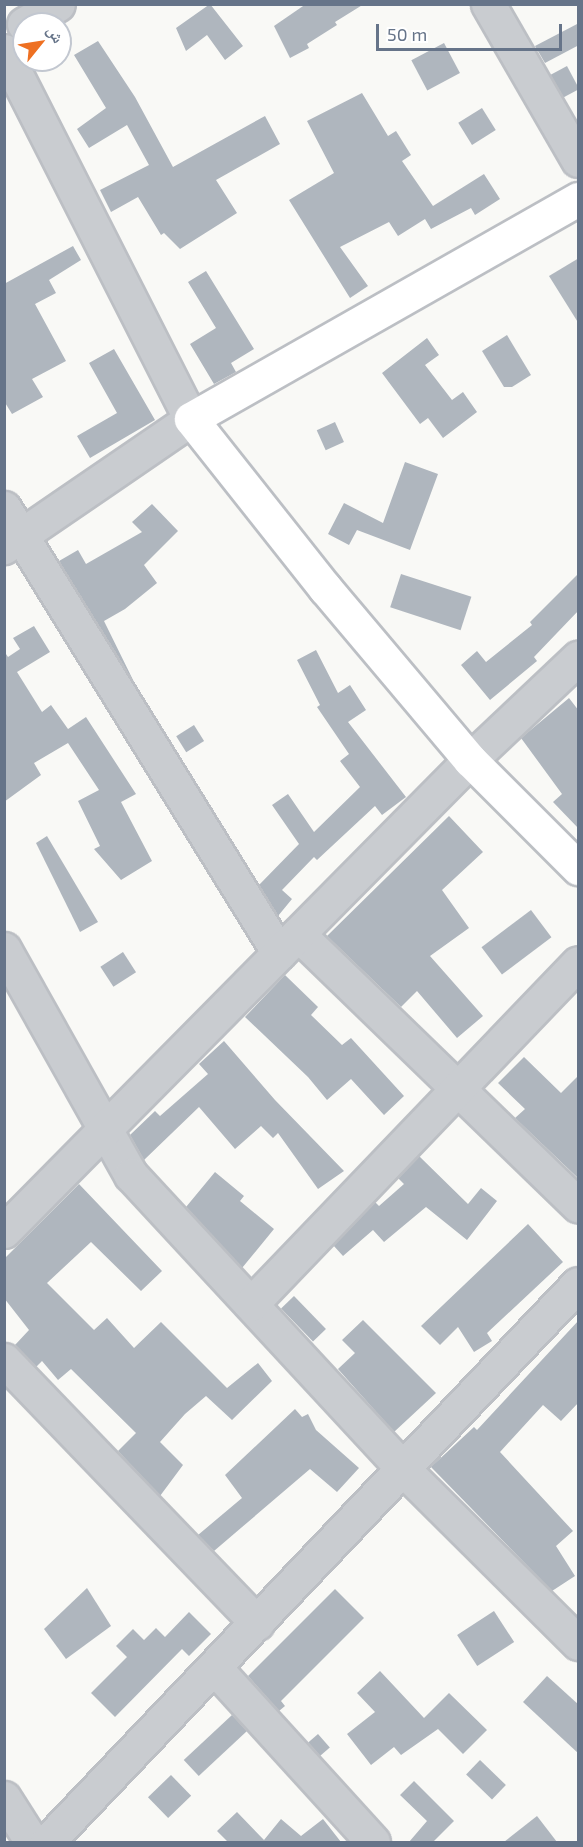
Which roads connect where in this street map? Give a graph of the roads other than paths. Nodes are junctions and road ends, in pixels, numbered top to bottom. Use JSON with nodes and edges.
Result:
{"nodes":[{"id":1,"x":58,"y":4,"type":"edge"},
{"id":2,"x":488,"y":4,"type":"edge"},
{"id":3,"x":44,"y":12,"type":"edge"},
{"id":4,"x":4,"y":51,"type":"edge"},
{"id":5,"x":579,"y":160,"type":"edge"},
{"id":6,"x":579,"y":199,"type":"edge"},
{"id":7,"x":191,"y":419,"type":"junction"},
{"id":8,"x":4,"y":508,"type":"edge"},
{"id":9,"x":13,"y":543,"type":"edge"},
{"id":10,"x":579,"y":658,"type":"edge"},
{"id":11,"x":470,"y":760,"type":"junction"},
{"id":12,"x":579,"y":868,"type":"edge"},
{"id":13,"x":288,"y":944,"type":"junction"},
{"id":14,"x":4,"y":949,"type":"edge"},
{"id":15,"x":579,"y":963,"type":"edge"},
{"id":16,"x":459,"y":1088,"type":"junction"},
{"id":17,"x":107,"y":1127,"type":"junction"},
{"id":18,"x":579,"y":1205,"type":"edge"},
{"id":19,"x":4,"y":1231,"type":"edge"},
{"id":20,"x":579,"y":1284,"type":"edge"},
{"id":21,"x":251,"y":1304,"type":"junction"},
{"id":22,"x":4,"y":1360,"type":"edge"},
{"id":23,"x":403,"y":1468,"type":"junction"},
{"id":24,"x":257,"y":1623,"type":"junction"},
{"id":25,"x":579,"y":1643,"type":"edge"},
{"id":26,"x":214,"y":1667,"type":"junction"},
{"id":27,"x":4,"y":1798,"type":"edge"},
{"id":28,"x":32,"y":1842,"type":"edge"},
{"id":29,"x":47,"y":1842,"type":"edge"},
{"id":30,"x":373,"y":1842,"type":"edge"}],
"edges":[{"from":1,"to":3,"type":"street"},
{"from":2,"to":5,"type":"street"},
{"from":4,"to":7,"type":"street"},
{"from":6,"to":7,"type":"main road"},
{"from":7,"to":9,"type":"street"},
{"from":7,"to":11,"type":"main road"},
{"from":8,"to":9,"type":"street"},
{"from":9,"to":13,"type":"street"},
{"from":10,"to":11,"type":"street"},
{"from":11,"to":12,"type":"main road"},
{"from":11,"to":13,"type":"street"},
{"from":13,"to":16,"type":"street"},
{"from":13,"to":17,"type":"street"},
{"from":14,"to":17,"type":"street"},
{"from":15,"to":16,"type":"street"},
{"from":16,"to":18,"type":"street"},
{"from":16,"to":21,"type":"street"},
{"from":17,"to":19,"type":"street"},
{"from":17,"to":21,"type":"street"},
{"from":20,"to":23,"type":"street"},
{"from":21,"to":23,"type":"street"},
{"from":22,"to":24,"type":"street"},
{"from":23,"to":24,"type":"street"},
{"from":23,"to":25,"type":"street"},
{"from":24,"to":26,"type":"street"},
{"from":26,"to":29,"type":"street"},
{"from":26,"to":30,"type":"street"},
{"from":27,"to":28,"type":"street"}]}
